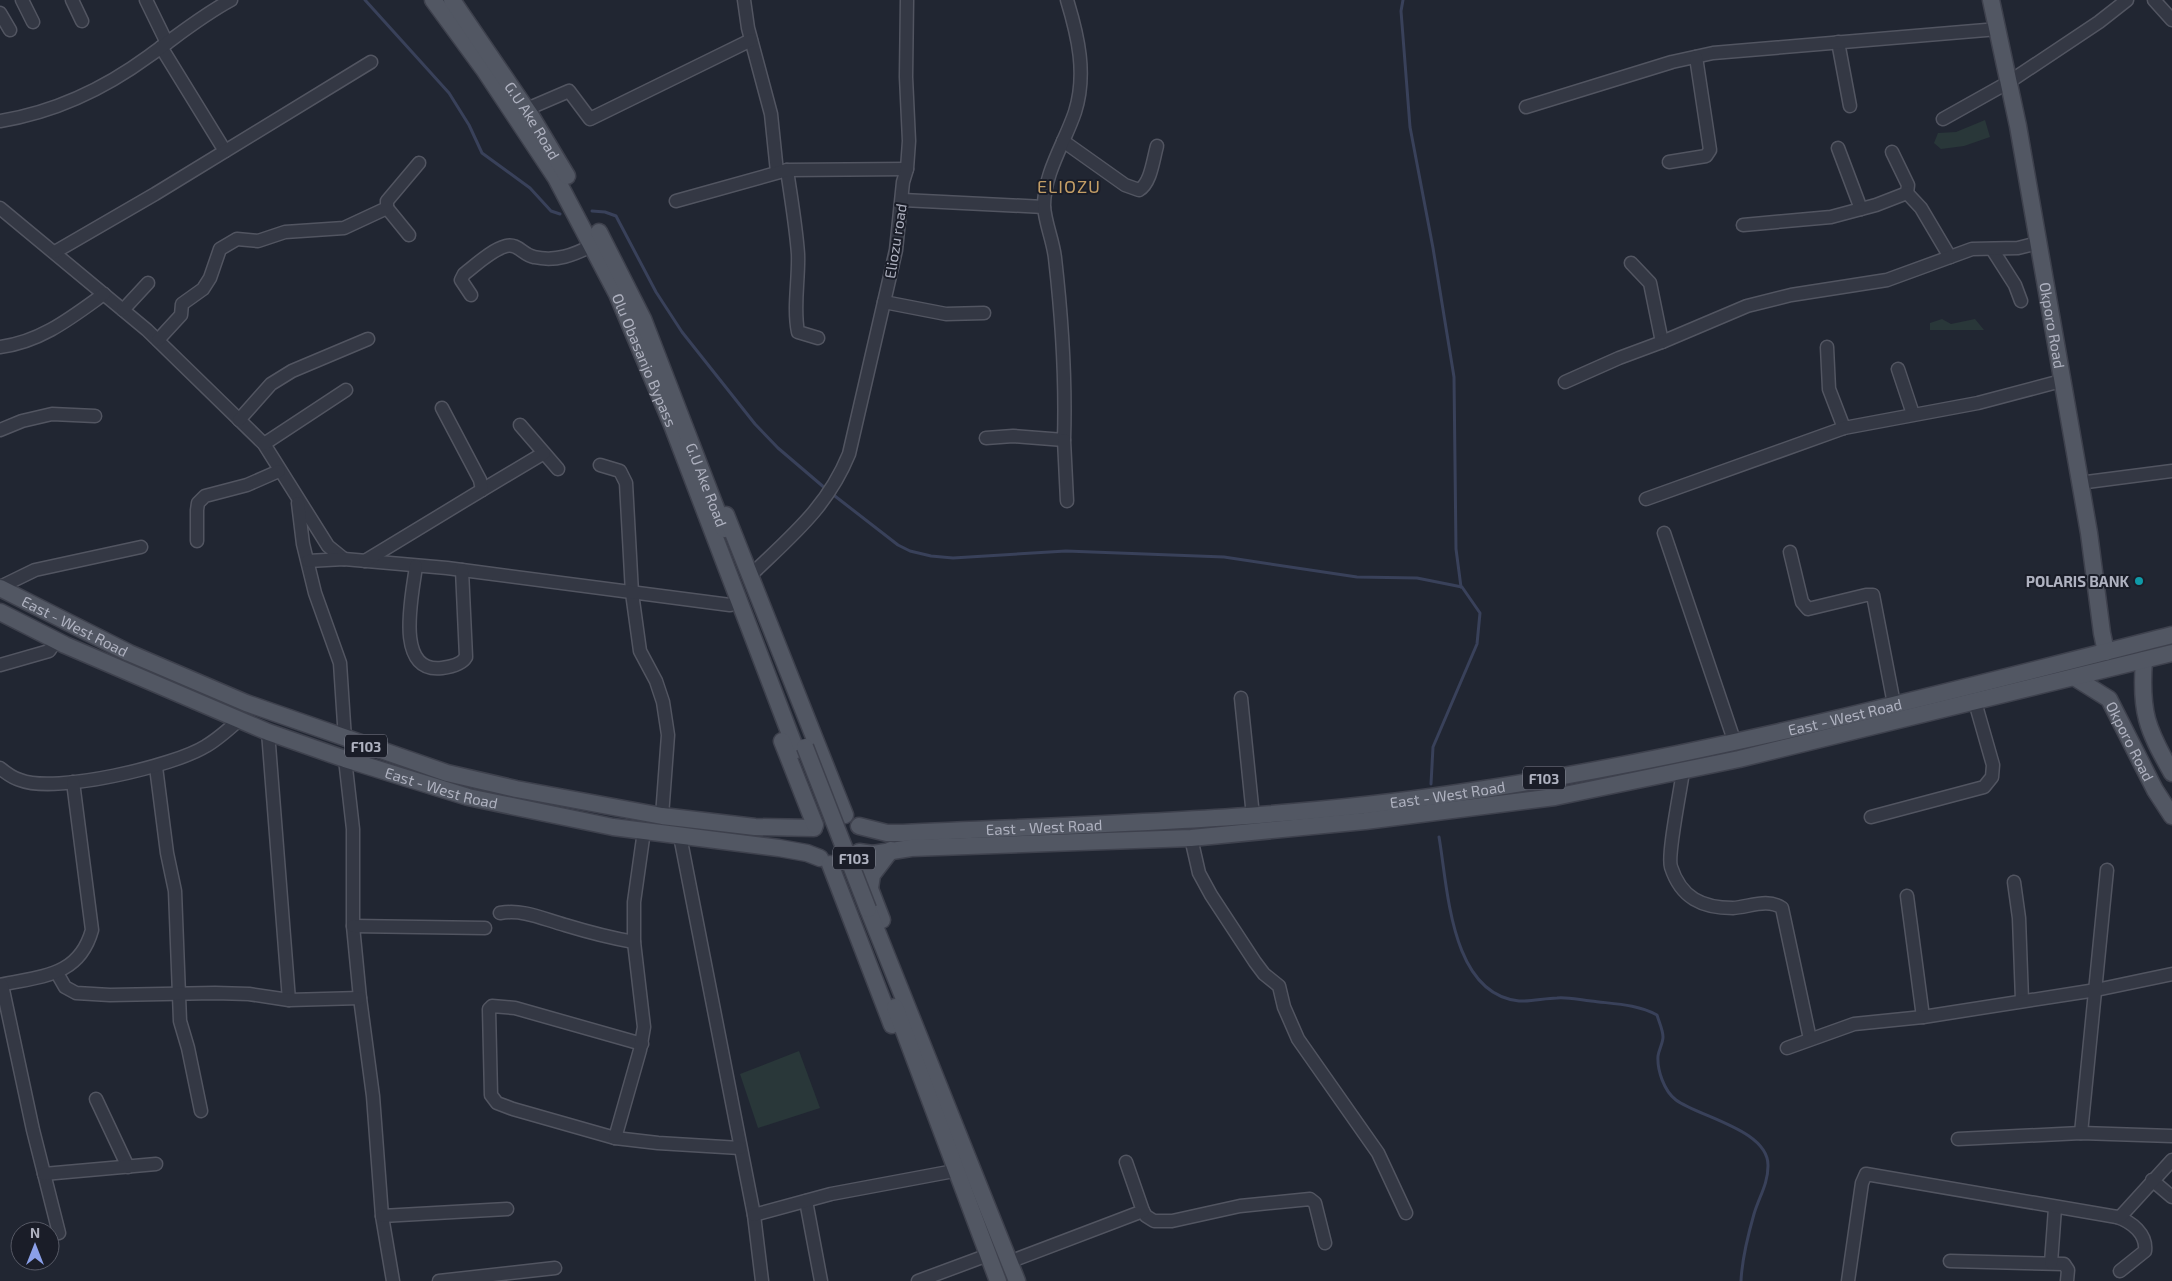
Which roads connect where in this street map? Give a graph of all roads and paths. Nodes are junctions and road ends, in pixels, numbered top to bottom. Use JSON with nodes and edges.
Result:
{"nodes":[{"id":1,"x":22,"y":0,"type":"edge"},
{"id":2,"x":72,"y":0,"type":"edge"},
{"id":3,"x":146,"y":0,"type":"edge"},
{"id":4,"x":231,"y":0,"type":"edge"},
{"id":5,"x":434,"y":0,"type":"edge"},
{"id":6,"x":452,"y":0,"type":"edge"},
{"id":7,"x":744,"y":0,"type":"edge"},
{"id":8,"x":907,"y":0,"type":"edge"},
{"id":9,"x":1067,"y":0,"type":"edge"},
{"id":10,"x":1991,"y":0,"type":"edge"},
{"id":11,"x":2127,"y":0,"type":"edge"},
{"id":12,"x":2154,"y":0,"type":"edge"},
{"id":13,"x":214,"y":4,"type":"edge"},
{"id":14,"x":0,"y":13,"type":"edge"},
{"id":15,"x":2172,"y":20,"type":"edge"},
{"id":16,"x":82,"y":21,"type":"dead end"},
{"id":17,"x":34,"y":22,"type":"dead end"},
{"id":18,"x":1998,"y":29,"type":"junction"},
{"id":19,"x":10,"y":30,"type":"dead end"},
{"id":20,"x":751,"y":40,"type":"junction"},
{"id":21,"x":1838,"y":42,"type":"junction"},
{"id":22,"x":164,"y":45,"type":"junction"},
{"id":23,"x":1696,"y":56,"type":"junction"},
{"id":24,"x":371,"y":62,"type":"dead end"},
{"id":25,"x":2010,"y":82,"type":"junction"},
{"id":26,"x":1850,"y":106,"type":"dead end"},
{"id":27,"x":1526,"y":107,"type":"dead end"},
{"id":28,"x":526,"y":109,"type":"junction"},
{"id":29,"x":1943,"y":119,"type":"dead end"},
{"id":30,"x":0,"y":121,"type":"edge"},
{"id":31,"x":1063,"y":141,"type":"junction"},
{"id":32,"x":1157,"y":146,"type":"dead end"},
{"id":33,"x":1838,"y":148,"type":"dead end"},
{"id":34,"x":225,"y":151,"type":"junction"},
{"id":35,"x":1892,"y":152,"type":"dead end"},
{"id":36,"x":1669,"y":162,"type":"dead end"},
{"id":37,"x":419,"y":163,"type":"dead end"},
{"id":38,"x":907,"y":169,"type":"junction"},
{"id":39,"x":782,"y":171,"type":"junction"},
{"id":40,"x":1907,"y":193,"type":"junction"},
{"id":41,"x":903,"y":200,"type":"junction"},
{"id":42,"x":676,"y":201,"type":"dead end"},
{"id":43,"x":1044,"y":207,"type":"junction"},
{"id":44,"x":0,"y":208,"type":"edge"},
{"id":45,"x":387,"y":208,"type":"junction"},
{"id":46,"x":1861,"y":209,"type":"junction"},
{"id":47,"x":1743,"y":225,"type":"dead end"},
{"id":48,"x":409,"y":235,"type":"dead end"},
{"id":49,"x":2038,"y":243,"type":"junction"},
{"id":50,"x":593,"y":245,"type":"junction"},
{"id":51,"x":1992,"y":249,"type":"junction"},
{"id":52,"x":55,"y":252,"type":"junction"},
{"id":53,"x":1950,"y":257,"type":"junction"},
{"id":54,"x":1631,"y":263,"type":"dead end"},
{"id":55,"x":148,"y":283,"type":"dead end"},
{"id":56,"x":104,"y":294,"type":"junction"},
{"id":57,"x":471,"y":295,"type":"dead end"},
{"id":58,"x":2021,"y":301,"type":"dead end"},
{"id":59,"x":884,"y":302,"type":"junction"},
{"id":60,"x":123,"y":310,"type":"junction"},
{"id":61,"x":984,"y":313,"type":"dead end"},
{"id":62,"x":818,"y":338,"type":"dead end"},
{"id":63,"x":368,"y":339,"type":"dead end"},
{"id":64,"x":158,"y":340,"type":"junction"},
{"id":65,"x":1662,"y":342,"type":"junction"},
{"id":66,"x":0,"y":347,"type":"edge"},
{"id":67,"x":1827,"y":347,"type":"dead end"},
{"id":68,"x":1898,"y":370,"type":"dead end"},
{"id":69,"x":2062,"y":381,"type":"junction"},
{"id":70,"x":1565,"y":382,"type":"dead end"},
{"id":71,"x":346,"y":390,"type":"dead end"},
{"id":72,"x":442,"y":408,"type":"dead end"},
{"id":73,"x":1912,"y":414,"type":"junction"},
{"id":74,"x":95,"y":416,"type":"dead end"},
{"id":75,"x":239,"y":420,"type":"junction"},
{"id":76,"x":678,"y":424,"type":"junction"},
{"id":77,"x":520,"y":425,"type":"dead end"},
{"id":78,"x":1844,"y":428,"type":"junction"},
{"id":79,"x":0,"y":430,"type":"edge"},
{"id":80,"x":986,"y":438,"type":"dead end"},
{"id":81,"x":1064,"y":440,"type":"junction"},
{"id":82,"x":264,"y":444,"type":"junction"},
{"id":83,"x":544,"y":453,"type":"junction"},
{"id":84,"x":600,"y":464,"type":"dead end"},
{"id":85,"x":558,"y":470,"type":"dead end"},
{"id":86,"x":279,"y":471,"type":"junction"},
{"id":87,"x":2172,"y":471,"type":"edge"},
{"id":88,"x":2079,"y":483,"type":"junction"},
{"id":89,"x":482,"y":490,"type":"junction"},
{"id":90,"x":1646,"y":499,"type":"dead end"},
{"id":91,"x":297,"y":500,"type":"junction"},
{"id":92,"x":1067,"y":500,"type":"dead end"},
{"id":93,"x":1664,"y":532,"type":"dead end"},
{"id":94,"x":197,"y":541,"type":"dead end"},
{"id":95,"x":141,"y":547,"type":"dead end"},
{"id":96,"x":1790,"y":552,"type":"dead end"},
{"id":97,"x":344,"y":559,"type":"junction"},
{"id":98,"x":308,"y":561,"type":"junction"},
{"id":99,"x":365,"y":561,"type":"junction"},
{"id":100,"x":416,"y":566,"type":"junction"},
{"id":101,"x":462,"y":570,"type":"junction"},
{"id":102,"x":750,"y":576,"type":"junction"},
{"id":103,"x":0,"y":588,"type":"edge"},
{"id":104,"x":632,"y":593,"type":"junction"},
{"id":105,"x":730,"y":605,"type":"junction"},
{"id":106,"x":0,"y":612,"type":"edge"},
{"id":107,"x":2172,"y":635,"type":"edge"},
{"id":108,"x":56,"y":641,"type":"junction"},
{"id":109,"x":2106,"y":652,"type":"junction"},
{"id":110,"x":2172,"y":654,"type":"edge"},
{"id":111,"x":2144,"y":660,"type":"junction"},
{"id":112,"x":0,"y":665,"type":"edge"},
{"id":113,"x":2077,"y":678,"type":"junction"},
{"id":114,"x":1241,"y":698,"type":"dead end"},
{"id":115,"x":1975,"y":702,"type":"junction"},
{"id":116,"x":1894,"y":704,"type":"junction"},
{"id":117,"x":2144,"y":711,"type":"junction"},
{"id":118,"x":2120,"y":719,"type":"junction"},
{"id":119,"x":240,"y":720,"type":"junction"},
{"id":120,"x":268,"y":732,"type":"junction"},
{"id":121,"x":345,"y":739,"type":"junction"},
{"id":122,"x":1735,"y":743,"type":"junction"},
{"id":123,"x":345,"y":759,"type":"junction"},
{"id":124,"x":156,"y":767,"type":"junction"},
{"id":125,"x":0,"y":768,"type":"edge"},
{"id":126,"x":1683,"y":771,"type":"junction"},
{"id":127,"x":2172,"y":773,"type":"edge"},
{"id":128,"x":74,"y":782,"type":"junction"},
{"id":129,"x":845,"y":815,"type":"junction"},
{"id":130,"x":662,"y":816,"type":"junction"},
{"id":131,"x":1253,"y":816,"type":"junction"},
{"id":132,"x":2172,"y":816,"type":"edge"},
{"id":133,"x":1871,"y":817,"type":"dead end"},
{"id":134,"x":859,"y":826,"type":"junction"},
{"id":135,"x":815,"y":827,"type":"junction"},
{"id":136,"x":644,"y":831,"type":"junction"},
{"id":137,"x":680,"y":836,"type":"junction"},
{"id":138,"x":1191,"y":838,"type":"junction"},
{"id":139,"x":891,"y":850,"type":"junction"},
{"id":140,"x":858,"y":854,"type":"junction"},
{"id":141,"x":825,"y":861,"type":"junction"},
{"id":142,"x":2107,"y":870,"type":"dead end"},
{"id":143,"x":2014,"y":882,"type":"dead end"},
{"id":144,"x":870,"y":888,"type":"junction"},
{"id":145,"x":1907,"y":896,"type":"dead end"},
{"id":146,"x":500,"y":912,"type":"dead end"},
{"id":147,"x":354,"y":926,"type":"junction"},
{"id":148,"x":485,"y":928,"type":"dead end"},
{"id":149,"x":634,"y":942,"type":"junction"},
{"id":150,"x":57,"y":973,"type":"junction"},
{"id":151,"x":2172,"y":974,"type":"edge"},
{"id":152,"x":1,"y":985,"type":"edge"},
{"id":153,"x":2096,"y":990,"type":"junction"},
{"id":154,"x":178,"y":995,"type":"junction"},
{"id":155,"x":360,"y":998,"type":"junction"},
{"id":156,"x":289,"y":1000,"type":"junction"},
{"id":157,"x":2022,"y":1000,"type":"junction"},
{"id":158,"x":1923,"y":1017,"type":"junction"},
{"id":159,"x":1810,"y":1039,"type":"junction"},
{"id":160,"x":642,"y":1044,"type":"junction"},
{"id":161,"x":1787,"y":1048,"type":"dead end"},
{"id":162,"x":96,"y":1100,"type":"dead end"},
{"id":163,"x":201,"y":1111,"type":"dead end"},
{"id":164,"x":2081,"y":1133,"type":"junction"},
{"id":165,"x":2172,"y":1136,"type":"edge"},
{"id":166,"x":615,"y":1138,"type":"junction"},
{"id":167,"x":1958,"y":1138,"type":"dead end"},
{"id":168,"x":740,"y":1148,"type":"junction"},
{"id":169,"x":2172,"y":1160,"type":"edge"},
{"id":170,"x":1126,"y":1162,"type":"dead end"},
{"id":171,"x":156,"y":1164,"type":"dead end"},
{"id":172,"x":128,"y":1167,"type":"junction"},
{"id":173,"x":954,"y":1172,"type":"junction"},
{"id":174,"x":44,"y":1174,"type":"junction"},
{"id":175,"x":2152,"y":1180,"type":"junction"},
{"id":176,"x":971,"y":1187,"type":"junction"},
{"id":177,"x":2172,"y":1197,"type":"edge"},
{"id":178,"x":806,"y":1201,"type":"junction"},
{"id":179,"x":2055,"y":1208,"type":"junction"},
{"id":180,"x":507,"y":1209,"type":"dead end"},
{"id":181,"x":1143,"y":1210,"type":"junction"},
{"id":182,"x":1406,"y":1213,"type":"dead end"},
{"id":183,"x":754,"y":1215,"type":"junction"},
{"id":184,"x":382,"y":1216,"type":"junction"},
{"id":185,"x":2117,"y":1217,"type":"junction"},
{"id":186,"x":56,"y":1221,"type":"edge"},
{"id":187,"x":1325,"y":1243,"type":"dead end"},
{"id":188,"x":988,"y":1255,"type":"junction"},
{"id":189,"x":1950,"y":1261,"type":"dead end"},
{"id":190,"x":1009,"y":1262,"type":"junction"},
{"id":191,"x":2051,"y":1263,"type":"junction"},
{"id":192,"x":555,"y":1268,"type":"dead end"},
{"id":193,"x":2120,"y":1271,"type":"dead end"},
{"id":194,"x":393,"y":1281,"type":"edge"},
{"id":195,"x":439,"y":1281,"type":"edge"},
{"id":196,"x":762,"y":1281,"type":"edge"},
{"id":197,"x":821,"y":1281,"type":"edge"},
{"id":198,"x":918,"y":1281,"type":"edge"},
{"id":199,"x":998,"y":1281,"type":"edge"},
{"id":200,"x":1017,"y":1281,"type":"edge"},
{"id":201,"x":1848,"y":1281,"type":"edge"},
{"id":202,"x":2067,"y":1281,"type":"edge"}],
"edges":[{"from":1,"to":17,"type":"street"},
{"from":2,"to":16,"type":"street"},
{"from":3,"to":22,"type":"street"},
{"from":4,"to":13,"type":"street"},
{"from":5,"to":50,"type":"main road","name":"Olu Obasanjo Bypass"},
{"from":6,"to":28,"type":"main road","name":"G.U Ake Road"},
{"from":7,"to":20,"type":"street"},
{"from":8,"to":38,"type":"street","name":"Eliozu road"},
{"from":9,"to":31,"type":"street"},
{"from":10,"to":18,"type":"main road","name":"Okporo Road"},
{"from":11,"to":25,"type":"street"},
{"from":12,"to":15,"type":"street"},
{"from":13,"to":22,"type":"street"},
{"from":14,"to":19,"type":"street"},
{"from":18,"to":21,"type":"street"},
{"from":18,"to":25,"type":"main road","name":"Okporo Road"},
{"from":20,"to":28,"type":"street"},
{"from":20,"to":39,"type":"street"},
{"from":21,"to":23,"type":"street"},
{"from":21,"to":26,"type":"street"},
{"from":22,"to":30,"type":"street"},
{"from":22,"to":34,"type":"street"},
{"from":23,"to":27,"type":"street"},
{"from":23,"to":36,"type":"street"},
{"from":24,"to":34,"type":"street"},
{"from":25,"to":29,"type":"street"},
{"from":25,"to":49,"type":"main road","name":"Okporo Road"},
{"from":28,"to":76,"type":"main road","name":"G.U Ake Road"},
{"from":31,"to":32,"type":"street"},
{"from":31,"to":43,"type":"street"},
{"from":33,"to":46,"type":"street"},
{"from":34,"to":52,"type":"street"},
{"from":35,"to":40,"type":"street"},
{"from":37,"to":45,"type":"street"},
{"from":38,"to":39,"type":"street"},
{"from":38,"to":41,"type":"street","name":"Eliozu road"},
{"from":39,"to":42,"type":"street"},
{"from":39,"to":62,"type":"street"},
{"from":40,"to":46,"type":"street"},
{"from":40,"to":53,"type":"street"},
{"from":41,"to":43,"type":"street"},
{"from":41,"to":59,"type":"street","name":"Eliozu road"},
{"from":43,"to":81,"type":"street"},
{"from":44,"to":52,"type":"street"},
{"from":45,"to":48,"type":"street"},
{"from":45,"to":64,"type":"street"},
{"from":46,"to":47,"type":"street"},
{"from":49,"to":51,"type":"street"},
{"from":49,"to":69,"type":"main road","name":"Okporo Road"},
{"from":50,"to":57,"type":"street"},
{"from":50,"to":76,"type":"main road","name":"Olu Obasanjo Bypass"},
{"from":51,"to":53,"type":"street"},
{"from":51,"to":58,"type":"street"},
{"from":52,"to":56,"type":"street"},
{"from":53,"to":65,"type":"street"},
{"from":54,"to":65,"type":"street"},
{"from":55,"to":60,"type":"street"},
{"from":56,"to":60,"type":"street"},
{"from":56,"to":66,"type":"street"},
{"from":59,"to":61,"type":"street"},
{"from":59,"to":102,"type":"street","name":"Eliozu road"},
{"from":60,"to":64,"type":"street"},
{"from":63,"to":75,"type":"street"},
{"from":64,"to":75,"type":"street"},
{"from":65,"to":70,"type":"street"},
{"from":67,"to":78,"type":"street"},
{"from":68,"to":73,"type":"street"},
{"from":69,"to":73,"type":"street"},
{"from":69,"to":88,"type":"main road","name":"Okporo Road"},
{"from":71,"to":82,"type":"street"},
{"from":72,"to":89,"type":"street"},
{"from":73,"to":78,"type":"street"},
{"from":74,"to":79,"type":"street"},
{"from":75,"to":82,"type":"street"},
{"from":76,"to":102,"type":"main road"},
{"from":76,"to":105,"type":"main road"},
{"from":76,"to":176,"type":"main road","name":"Olu Obasanjo Bypass"},
{"from":77,"to":83,"type":"street"},
{"from":78,"to":90,"type":"street"},
{"from":80,"to":81,"type":"street"},
{"from":81,"to":92,"type":"street"},
{"from":82,"to":86,"type":"street"},
{"from":83,"to":85,"type":"street"},
{"from":83,"to":89,"type":"street"},
{"from":84,"to":104,"type":"street"},
{"from":86,"to":91,"type":"street"},
{"from":86,"to":94,"type":"street"},
{"from":87,"to":88,"type":"street"},
{"from":88,"to":109,"type":"main road","name":"Okporo Road"},
{"from":89,"to":99,"type":"street"},
{"from":91,"to":97,"type":"street"},
{"from":91,"to":98,"type":"street"},
{"from":93,"to":122,"type":"street"},
{"from":95,"to":103,"type":"street"},
{"from":96,"to":116,"type":"street"},
{"from":97,"to":98,"type":"street"},
{"from":97,"to":99,"type":"street"},
{"from":98,"to":121,"type":"street"},
{"from":99,"to":100,"type":"street"},
{"from":100,"to":101,"type":"street"},
{"from":100,"to":101,"type":"street"},
{"from":101,"to":104,"type":"street"},
{"from":102,"to":129,"type":"main road"},
{"from":103,"to":121,"type":"main road","name":"East - West Road","number":"F103"},
{"from":104,"to":105,"type":"street"},
{"from":104,"to":130,"type":"street"},
{"from":105,"to":135,"type":"main road"},
{"from":106,"to":108,"type":"main road","name":"East - West Road","number":"F103"},
{"from":107,"to":109,"type":"main road","name":"East - West Road","number":"F103"},
{"from":108,"to":112,"type":"street"},
{"from":108,"to":119,"type":"main road","name":"East - West Road","number":"F103"},
{"from":109,"to":116,"type":"main road","name":"East - West Road","number":"F103"},
{"from":110,"to":111,"type":"main road","name":"East - West Road","number":"F103"},
{"from":111,"to":113,"type":"main road","name":"East - West Road","number":"F103"},
{"from":111,"to":117,"type":"main road","name":"Okporo Road"},
{"from":113,"to":115,"type":"main road","name":"East - West Road","number":"F103"},
{"from":113,"to":118,"type":"main road","name":"Okporo Road"},
{"from":114,"to":131,"type":"street"},
{"from":115,"to":126,"type":"main road","name":"East - West Road","number":"F103"},
{"from":115,"to":133,"type":"street"},
{"from":116,"to":122,"type":"main road","name":"East - West Road","number":"F103"},
{"from":117,"to":118,"type":"main road"},
{"from":117,"to":127,"type":"main road","name":"Okporo Road"},
{"from":118,"to":132,"type":"main road","name":"Okporo Road"},
{"from":119,"to":120,"type":"main road","name":"East - West Road","number":"F103"},
{"from":119,"to":124,"type":"street"},
{"from":120,"to":123,"type":"main road","name":"East - West Road","number":"F103"},
{"from":120,"to":156,"type":"street"},
{"from":121,"to":130,"type":"main road","name":"East - West Road","number":"F103"},
{"from":122,"to":131,"type":"main road","name":"East - West Road","number":"F103"},
{"from":123,"to":136,"type":"main road","name":"East - West Road","number":"F103"},
{"from":123,"to":147,"type":"street"},
{"from":124,"to":128,"type":"street"},
{"from":124,"to":154,"type":"street"},
{"from":125,"to":128,"type":"street"},
{"from":126,"to":138,"type":"main road","name":"East - West Road","number":"F103"},
{"from":126,"to":159,"type":"street"},
{"from":128,"to":150,"type":"street"},
{"from":129,"to":134,"type":"main road","number":"F103"},
{"from":129,"to":135,"type":"main road","number":"F103"},
{"from":130,"to":135,"type":"main road","name":"East - West Road","number":"F103"},
{"from":131,"to":134,"type":"main road","name":"East - West Road","number":"F103"},
{"from":134,"to":140,"type":"main road","number":"F103"},
{"from":135,"to":141,"type":"main road","number":"F103"},
{"from":136,"to":137,"type":"main road","name":"East - West Road","number":"F103"},
{"from":136,"to":149,"type":"street"},
{"from":137,"to":141,"type":"main road","name":"East - West Road","number":"F103"},
{"from":137,"to":168,"type":"street"},
{"from":138,"to":139,"type":"main road","name":"East - West Road","number":"F103"},
{"from":138,"to":182,"type":"street"},
{"from":139,"to":140,"type":"main road","name":"East - West Road","number":"F103"},
{"from":139,"to":144,"type":"main road"},
{"from":140,"to":141,"type":"main road","number":"F103"},
{"from":140,"to":144,"type":"main road"},
{"from":141,"to":173,"type":"main road"},
{"from":142,"to":153,"type":"street"},
{"from":143,"to":157,"type":"street"},
{"from":144,"to":176,"type":"main road"},
{"from":145,"to":158,"type":"street"},
{"from":146,"to":149,"type":"street"},
{"from":147,"to":148,"type":"street"},
{"from":147,"to":155,"type":"street"},
{"from":149,"to":160,"type":"street"},
{"from":150,"to":152,"type":"street"},
{"from":150,"to":154,"type":"street"},
{"from":151,"to":153,"type":"street"},
{"from":152,"to":174,"type":"street"},
{"from":153,"to":157,"type":"street"},
{"from":153,"to":164,"type":"street"},
{"from":154,"to":156,"type":"street"},
{"from":154,"to":163,"type":"street"},
{"from":155,"to":156,"type":"street"},
{"from":155,"to":184,"type":"street"},
{"from":157,"to":158,"type":"street"},
{"from":158,"to":159,"type":"street"},
{"from":159,"to":161,"type":"street"},
{"from":160,"to":166,"type":"street"},
{"from":160,"to":166,"type":"street"},
{"from":162,"to":172,"type":"street"},
{"from":164,"to":165,"type":"street"},
{"from":164,"to":167,"type":"street"},
{"from":166,"to":168,"type":"street"},
{"from":168,"to":183,"type":"street"},
{"from":169,"to":175,"type":"street"},
{"from":170,"to":181,"type":"street"},
{"from":171,"to":172,"type":"street"},
{"from":172,"to":174,"type":"street"},
{"from":173,"to":176,"type":"main road"},
{"from":173,"to":178,"type":"street"},
{"from":174,"to":186,"type":"street"},
{"from":175,"to":177,"type":"street"},
{"from":175,"to":185,"type":"street"},
{"from":176,"to":188,"type":"main road"},
{"from":176,"to":190,"type":"main road"},
{"from":178,"to":183,"type":"street"},
{"from":178,"to":197,"type":"street"},
{"from":179,"to":185,"type":"street"},
{"from":179,"to":191,"type":"street"},
{"from":179,"to":201,"type":"street"},
{"from":180,"to":184,"type":"street"},
{"from":181,"to":187,"type":"street"},
{"from":181,"to":190,"type":"street"},
{"from":183,"to":196,"type":"street"},
{"from":184,"to":194,"type":"street"},
{"from":185,"to":193,"type":"street"},
{"from":188,"to":198,"type":"street"},
{"from":188,"to":199,"type":"main road"},
{"from":189,"to":191,"type":"street"},
{"from":190,"to":200,"type":"main road"},
{"from":191,"to":202,"type":"street"},
{"from":192,"to":195,"type":"street"}]}
